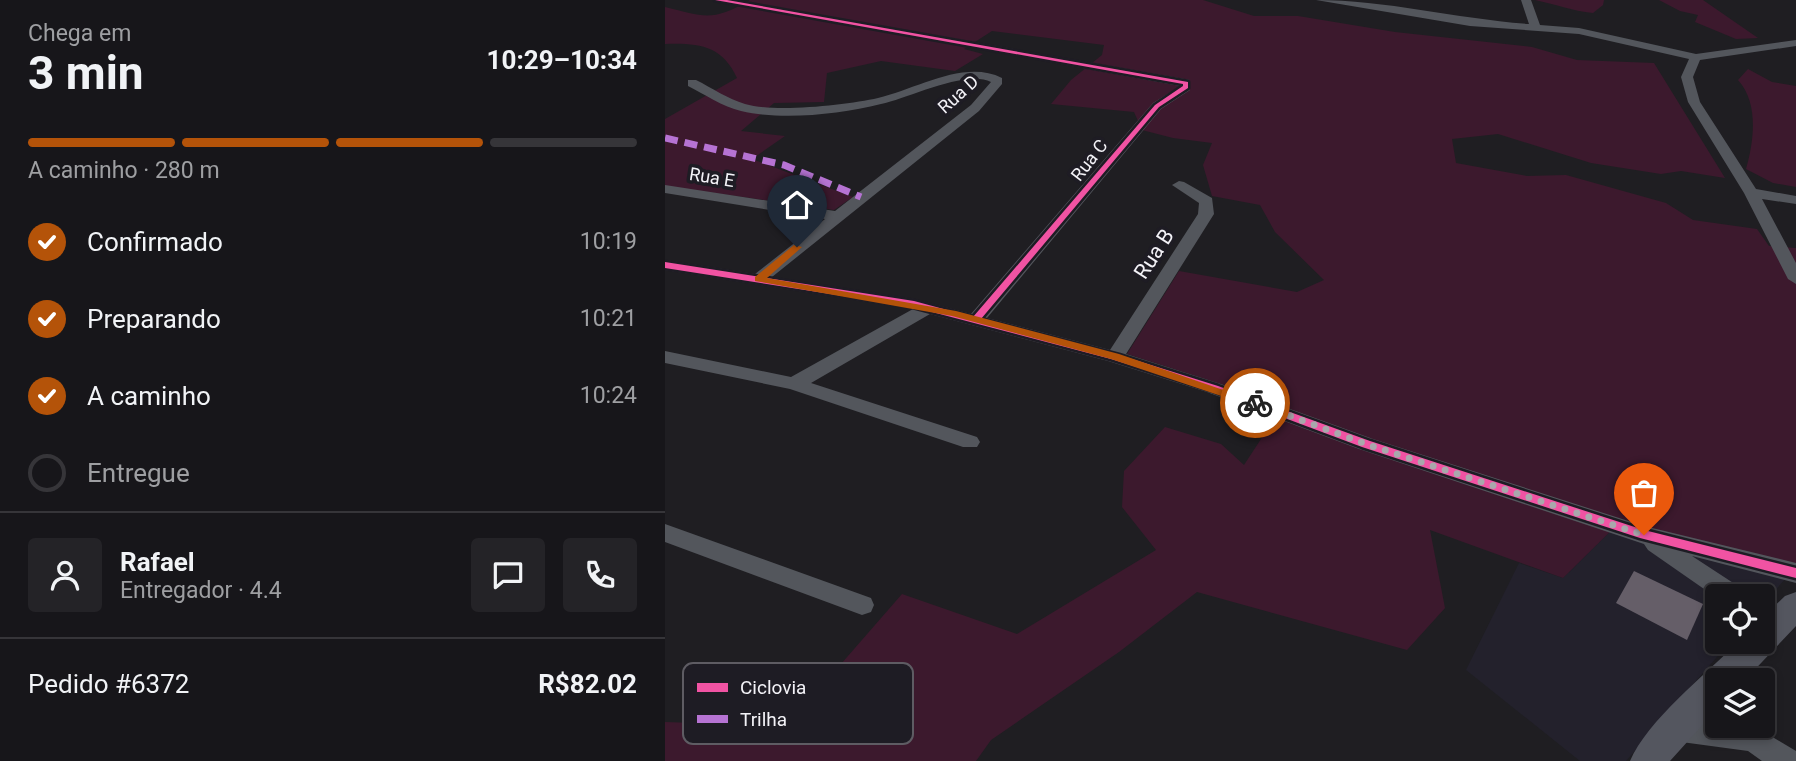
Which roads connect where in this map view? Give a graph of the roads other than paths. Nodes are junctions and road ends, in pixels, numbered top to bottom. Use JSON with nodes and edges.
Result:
{"nodes":[{"id":1,"x":718,"y":0,"type":"edge"},
{"id":2,"x":1321,"y":0,"type":"edge"},
{"id":3,"x":1526,"y":0,"type":"edge"},
{"id":4,"x":1366,"y":3,"type":"edge"},
{"id":5,"x":1535,"y":27,"type":"junction"},
{"id":6,"x":1796,"y":43,"type":"edge"},
{"id":7,"x":1696,"y":57,"type":"junction"},
{"id":8,"x":692,"y":83,"type":"dead end"},
{"id":9,"x":1179,"y":185,"type":"dead end"},
{"id":10,"x":665,"y":189,"type":"edge"},
{"id":11,"x":1751,"y":193,"type":"junction"},
{"id":12,"x":1796,"y":200,"type":"edge"},
{"id":13,"x":836,"y":216,"type":"junction"},
{"id":14,"x":665,"y":265,"type":"edge"},
{"id":15,"x":1796,"y":278,"type":"edge"},
{"id":16,"x":759,"y":279,"type":"junction"},
{"id":17,"x":929,"y":307,"type":"junction"},
{"id":18,"x":976,"y":319,"type":"junction"},
{"id":19,"x":665,"y":357,"type":"edge"},
{"id":20,"x":1115,"y":357,"type":"junction"},
{"id":21,"x":794,"y":384,"type":"junction"},
{"id":22,"x":970,"y":442,"type":"dead end"},
{"id":23,"x":665,"y":533,"type":"edge"},
{"id":24,"x":1644,"y":535,"type":"junction"},
{"id":25,"x":1796,"y":573,"type":"edge"},
{"id":26,"x":1716,"y":584,"type":"edge"},
{"id":27,"x":862,"y":605,"type":"dead end"},
{"id":28,"x":1776,"y":625,"type":"edge"},
{"id":29,"x":1736,"y":668,"type":"edge"},
{"id":30,"x":1705,"y":699,"type":"edge"},
{"id":31,"x":1674,"y":728,"type":"junction"},
{"id":32,"x":1705,"y":730,"type":"edge"},
{"id":33,"x":1757,"y":738,"type":"edge"},
{"id":34,"x":1648,"y":761,"type":"edge"},
{"id":35,"x":1786,"y":761,"type":"edge"}],
"edges":[{"from":1,"to":18,"type":"street","name":"Rua C"},
{"from":2,"to":4,"type":"street"},
{"from":3,"to":5,"type":"street"},
{"from":4,"to":5,"type":"street"},
{"from":5,"to":7,"type":"street"},
{"from":6,"to":7,"type":"street"},
{"from":7,"to":11,"type":"street"},
{"from":8,"to":13,"type":"street","name":"Rua D"},
{"from":9,"to":20,"type":"street","name":"Rua B"},
{"from":10,"to":13,"type":"street","name":"Rua E"},
{"from":11,"to":12,"type":"street"},
{"from":11,"to":15,"type":"street"},
{"from":13,"to":16,"type":"street","name":"Rua D"},
{"from":14,"to":16,"type":"street"},
{"from":16,"to":17,"type":"street"},
{"from":17,"to":18,"type":"street"},
{"from":17,"to":21,"type":"street"},
{"from":18,"to":20,"type":"street"},
{"from":19,"to":21,"type":"street"},
{"from":20,"to":24,"type":"street"},
{"from":21,"to":22,"type":"street"},
{"from":23,"to":27,"type":"street"},
{"from":24,"to":25,"type":"street"},
{"from":24,"to":26,"type":"street"},
{"from":28,"to":29,"type":"main road"},
{"from":30,"to":31,"type":"main road"},
{"from":31,"to":32,"type":"street"},
{"from":31,"to":34,"type":"main road"},
{"from":33,"to":35,"type":"street"}]}
